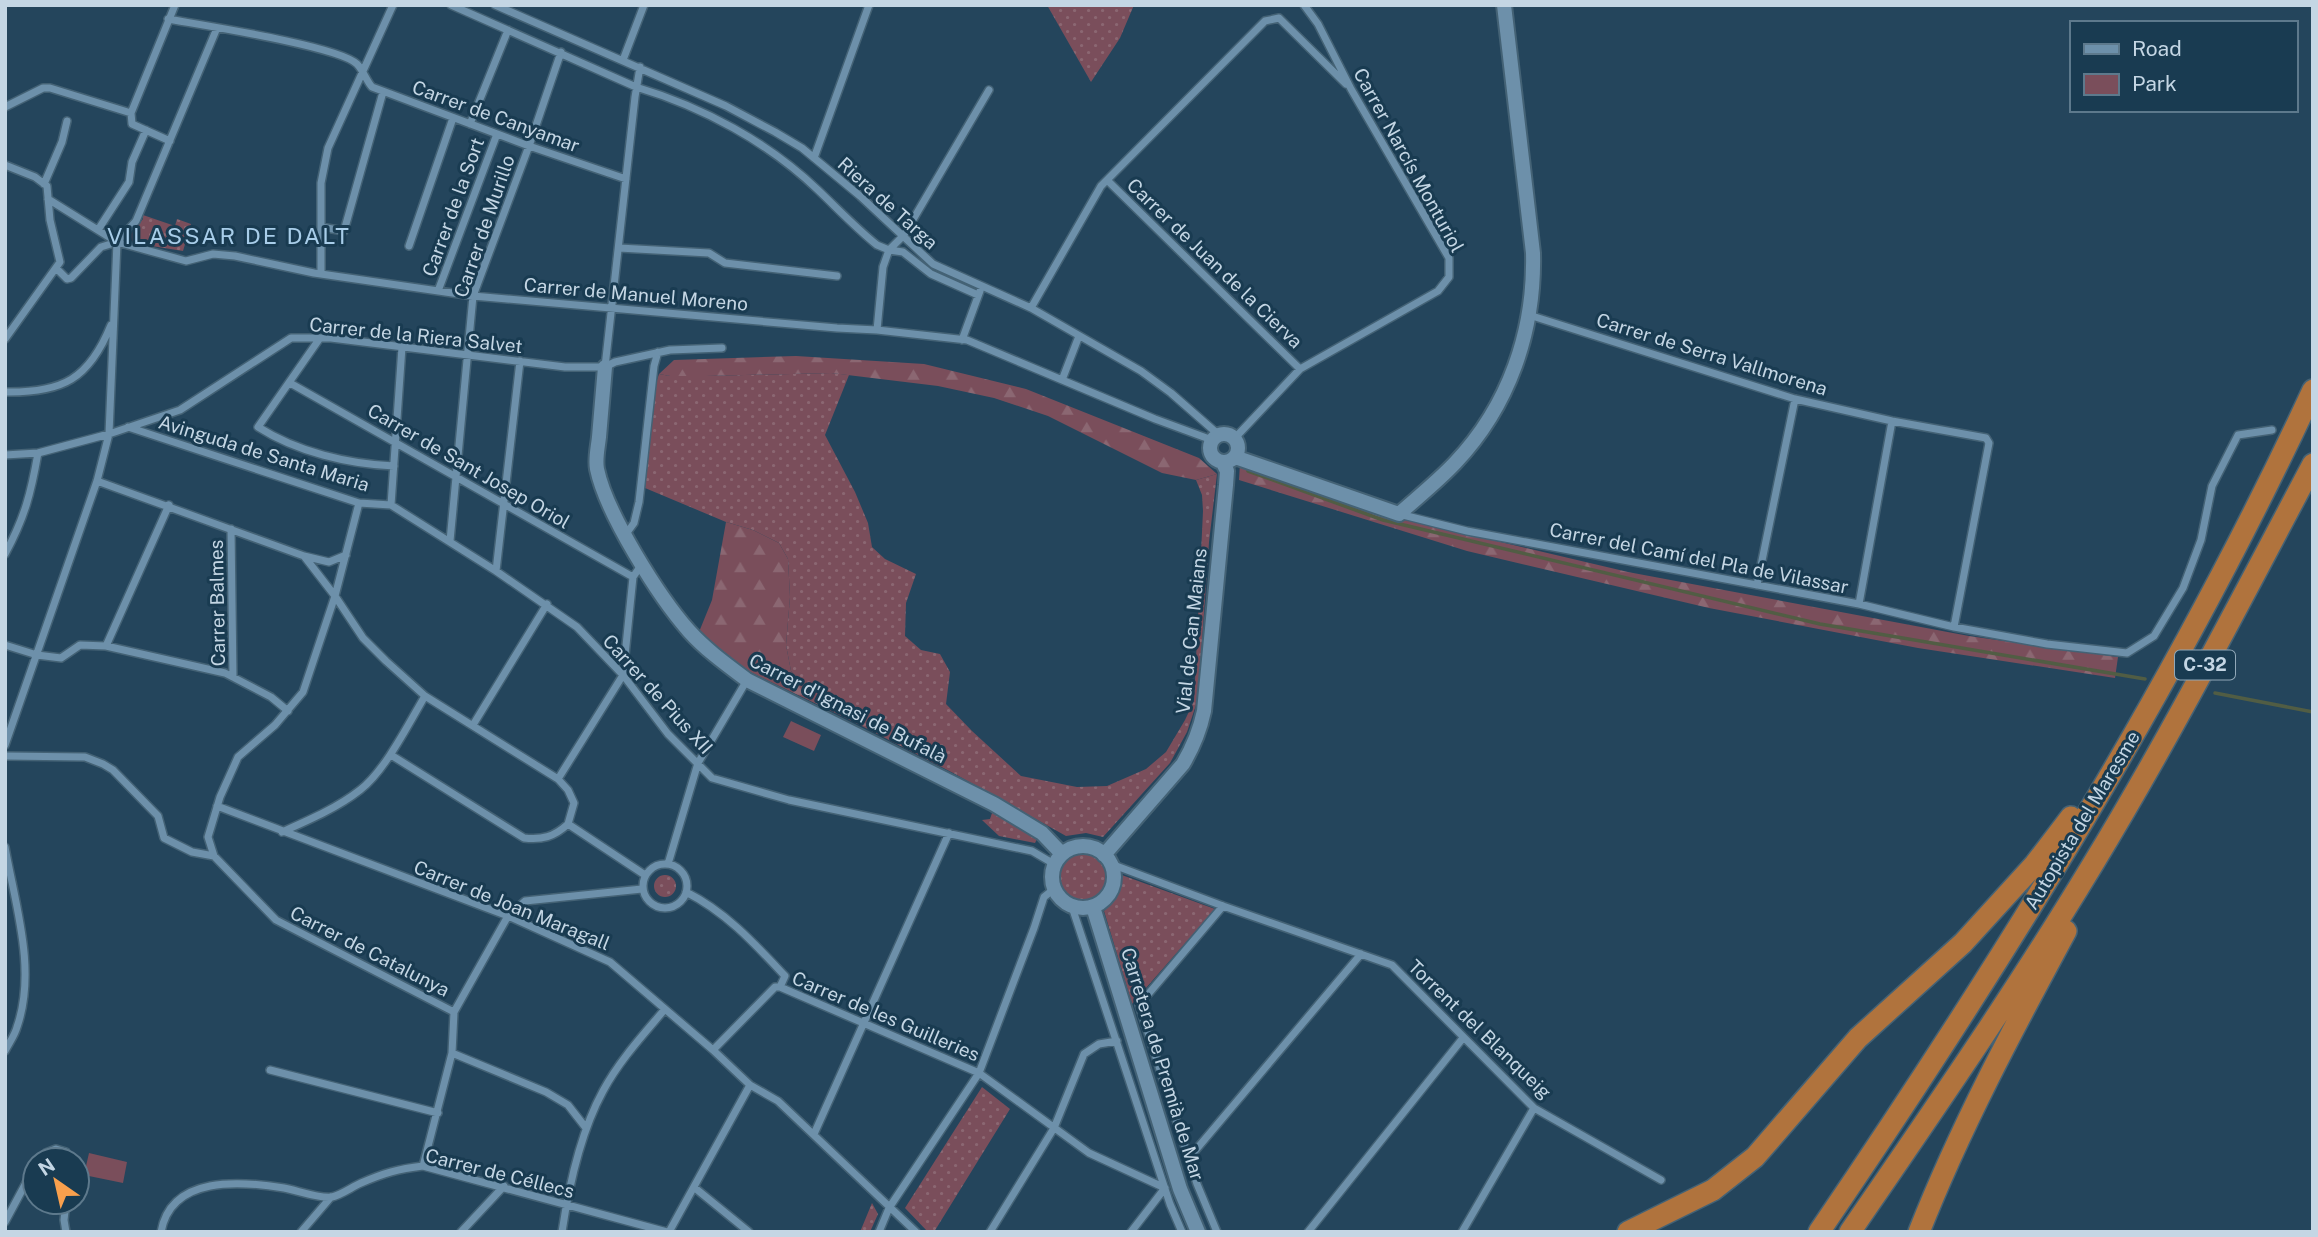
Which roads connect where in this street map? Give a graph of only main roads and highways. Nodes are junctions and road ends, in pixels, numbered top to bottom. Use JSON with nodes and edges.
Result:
{"nodes":[{"id":1,"x":2313,"y":390,"type":"edge"},
{"id":2,"x":2313,"y":464,"type":"edge"},
{"id":3,"x":2129,"y":743,"type":"junction"},
{"id":4,"x":2093,"y":864,"type":"junction"},
{"id":5,"x":1628,"y":1232,"type":"edge"},
{"id":6,"x":1819,"y":1232,"type":"edge"},
{"id":7,"x":1850,"y":1232,"type":"edge"},
{"id":8,"x":1919,"y":1232,"type":"edge"}],
"edges":[{"from":1,"to":3,"type":"highway","name":"Autopista del Maresme","number":"C-32"},
{"from":2,"to":4,"type":"highway","name":"Autopista del Maresme","number":"C-32"},
{"from":3,"to":5,"type":"highway"},
{"from":3,"to":6,"type":"highway","name":"Autopista del Maresme","number":"C-32"},
{"from":4,"to":7,"type":"highway","name":"Autopista del Maresme","number":"C-32"},
{"from":4,"to":8,"type":"highway","number":"C-32"}]}
